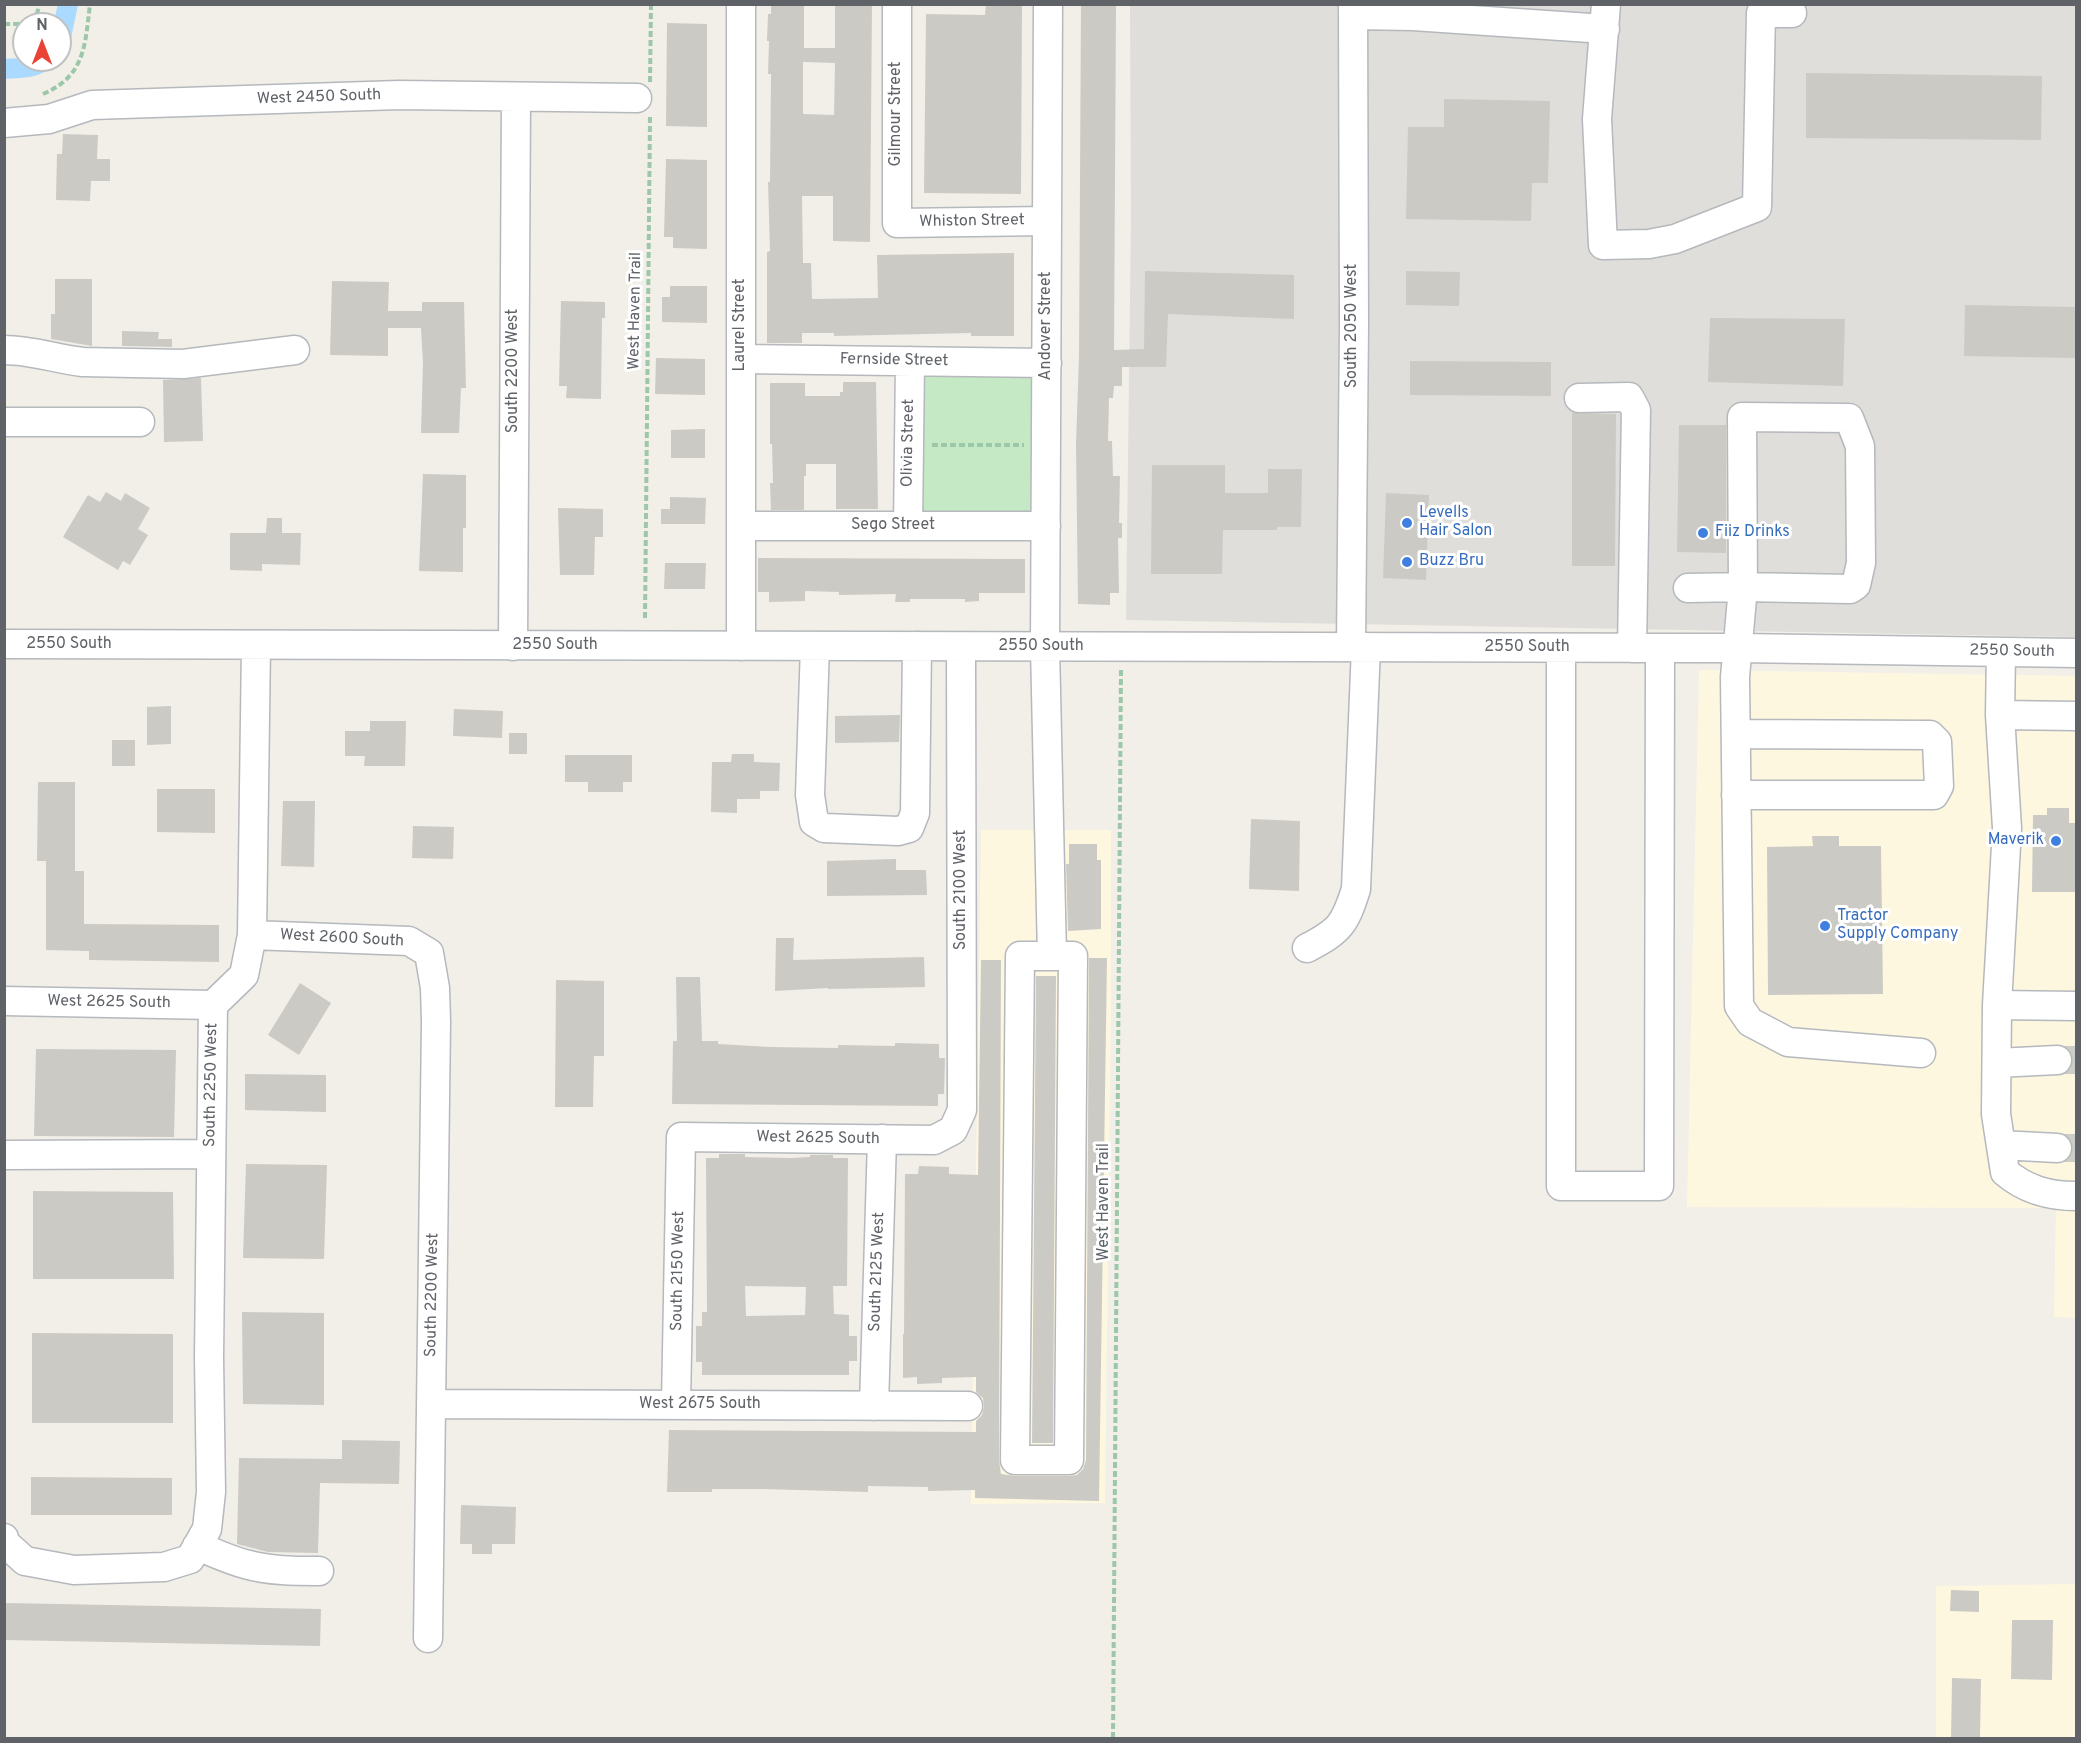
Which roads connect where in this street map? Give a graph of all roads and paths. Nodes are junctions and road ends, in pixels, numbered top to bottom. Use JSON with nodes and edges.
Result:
{"nodes":[{"id":1,"x":39,"y":4,"type":"edge"},
{"id":2,"x":90,"y":4,"type":"edge"},
{"id":3,"x":651,"y":4,"type":"edge"},
{"id":4,"x":741,"y":4,"type":"edge"},
{"id":5,"x":897,"y":4,"type":"edge"},
{"id":6,"x":1048,"y":4,"type":"edge"},
{"id":7,"x":1353,"y":10,"type":"edge"},
{"id":8,"x":1413,"y":10,"type":"edge"},
{"id":9,"x":1792,"y":13,"type":"dead end"},
{"id":10,"x":1606,"y":17,"type":"edge"},
{"id":11,"x":4,"y":24,"type":"edge"},
{"id":12,"x":40,"y":96,"type":"dead end"},
{"id":13,"x":516,"y":97,"type":"junction"},
{"id":14,"x":646,"y":97,"type":"junction"},
{"id":15,"x":4,"y":123,"type":"edge"},
{"id":16,"x":1047,"y":221,"type":"junction"},
{"id":17,"x":897,"y":223,"type":"joint"},
{"id":18,"x":4,"y":350,"type":"edge"},
{"id":19,"x":296,"y":350,"type":"dead end"},
{"id":20,"x":741,"y":359,"type":"junction"},
{"id":21,"x":910,"y":361,"type":"junction"},
{"id":22,"x":1047,"y":363,"type":"junction"},
{"id":23,"x":1579,"y":398,"type":"dead end"},
{"id":24,"x":4,"y":422,"type":"edge"},
{"id":25,"x":140,"y":422,"type":"dead end"},
{"id":26,"x":928,"y":444,"type":"dead end"},
{"id":27,"x":1029,"y":445,"type":"dead end"},
{"id":28,"x":741,"y":526,"type":"junction"},
{"id":29,"x":908,"y":526,"type":"junction"},
{"id":30,"x":1046,"y":526,"type":"junction"},
{"id":31,"x":1743,"y":587,"type":"junction"},
{"id":32,"x":1688,"y":588,"type":"dead end"},
{"id":33,"x":645,"y":618,"type":"dead end"},
{"id":34,"x":4,"y":644,"type":"edge"},
{"id":35,"x":256,"y":645,"type":"junction"},
{"id":36,"x":513,"y":646,"type":"junction"},
{"id":37,"x":741,"y":646,"type":"junction"},
{"id":38,"x":815,"y":646,"type":"junction"},
{"id":39,"x":917,"y":646,"type":"junction"},
{"id":40,"x":962,"y":647,"type":"junction"},
{"id":41,"x":1045,"y":647,"type":"junction"},
{"id":42,"x":1358,"y":647,"type":"junction"},
{"id":43,"x":1562,"y":648,"type":"junction"},
{"id":44,"x":1632,"y":648,"type":"junction"},
{"id":45,"x":1660,"y":648,"type":"junction"},
{"id":46,"x":1739,"y":648,"type":"junction"},
{"id":47,"x":2001,"y":652,"type":"junction"},
{"id":48,"x":2076,"y":653,"type":"edge"},
{"id":49,"x":1121,"y":666,"type":"dead end"},
{"id":50,"x":2000,"y":715,"type":"junction"},
{"id":51,"x":2076,"y":716,"type":"edge"},
{"id":52,"x":1736,"y":734,"type":"junction"},
{"id":53,"x":1736,"y":795,"type":"junction"},
{"id":54,"x":252,"y":935,"type":"junction"},
{"id":55,"x":1307,"y":948,"type":"dead end"},
{"id":56,"x":429,"y":953,"type":"joint"},
{"id":57,"x":1052,"y":956,"type":"junction"},
{"id":58,"x":4,"y":1001,"type":"edge"},
{"id":59,"x":213,"y":1005,"type":"junction"},
{"id":60,"x":1997,"y":1005,"type":"junction"},
{"id":61,"x":2076,"y":1006,"type":"edge"},
{"id":62,"x":1921,"y":1053,"type":"dead end"},
{"id":63,"x":2057,"y":1060,"type":"tunnel mouth"},
{"id":64,"x":1997,"y":1063,"type":"junction"},
{"id":65,"x":953,"y":1130,"type":"joint"},
{"id":66,"x":681,"y":1137,"type":"joint"},
{"id":67,"x":882,"y":1139,"type":"junction"},
{"id":68,"x":2001,"y":1145,"type":"junction"},
{"id":69,"x":2056,"y":1148,"type":"tunnel mouth"},
{"id":70,"x":211,"y":1154,"type":"junction"},
{"id":71,"x":4,"y":1155,"type":"edge"},
{"id":72,"x":2076,"y":1196,"type":"edge"},
{"id":73,"x":432,"y":1404,"type":"junction"},
{"id":74,"x":676,"y":1405,"type":"junction"},
{"id":75,"x":874,"y":1406,"type":"junction"},
{"id":76,"x":968,"y":1406,"type":"dead end"},
{"id":77,"x":4,"y":1538,"type":"edge"},
{"id":78,"x":197,"y":1546,"type":"junction"},
{"id":79,"x":320,"y":1571,"type":"dead end"},
{"id":80,"x":428,"y":1638,"type":"dead end"},
{"id":81,"x":1113,"y":1738,"type":"edge"}],
"edges":[{"from":1,"to":11,"type":"path"},
{"from":2,"to":12,"type":"path"},
{"from":3,"to":14,"type":"path","name":"West Haven Trail"},
{"from":4,"to":20,"type":"street","name":"Laurel Street"},
{"from":5,"to":17,"type":"street","name":"Gilmour Street"},
{"from":6,"to":16,"type":"street","name":"Andover Street"},
{"from":7,"to":8,"type":"street"},
{"from":7,"to":42,"type":"street","name":"South 2050 West"},
{"from":8,"to":10,"type":"street"},
{"from":9,"to":10,"type":"street"},
{"from":13,"to":14,"type":"street","name":"West 2450 South"},
{"from":13,"to":15,"type":"street","name":"West 2450 South"},
{"from":13,"to":36,"type":"street","name":"South 2200 West"},
{"from":14,"to":33,"type":"path","name":"West Haven Trail"},
{"from":16,"to":17,"type":"street","name":"Whiston Street"},
{"from":16,"to":22,"type":"street","name":"Andover Street"},
{"from":18,"to":19,"type":"street"},
{"from":20,"to":21,"type":"street","name":"Fernside Street"},
{"from":20,"to":28,"type":"street","name":"Laurel Street"},
{"from":21,"to":22,"type":"street","name":"Fernside Street"},
{"from":21,"to":29,"type":"street","name":"Olivia Street"},
{"from":22,"to":30,"type":"street","name":"Andover Street"},
{"from":23,"to":44,"type":"street"},
{"from":24,"to":25,"type":"street"},
{"from":26,"to":27,"type":"path"},
{"from":28,"to":29,"type":"street","name":"Sego Street"},
{"from":28,"to":37,"type":"street","name":"Laurel Street"},
{"from":29,"to":30,"type":"street","name":"Sego Street"},
{"from":30,"to":41,"type":"street","name":"Andover Street"},
{"from":31,"to":31,"type":"street"},
{"from":31,"to":32,"type":"street"},
{"from":31,"to":46,"type":"street"},
{"from":34,"to":35,"type":"street","name":"2550 South"},
{"from":35,"to":36,"type":"street","name":"2550 South"},
{"from":35,"to":54,"type":"street","name":"South 2250 West"},
{"from":36,"to":37,"type":"street","name":"2550 South"},
{"from":37,"to":38,"type":"street","name":"2550 South"},
{"from":38,"to":39,"type":"street","name":"2550 South"},
{"from":38,"to":39,"type":"street"},
{"from":39,"to":40,"type":"street","name":"2550 South"},
{"from":40,"to":41,"type":"street","name":"2550 South"},
{"from":40,"to":65,"type":"street","name":"South 2100 West"},
{"from":41,"to":42,"type":"street","name":"2550 South"},
{"from":41,"to":57,"type":"street","name":"Andover Street"},
{"from":42,"to":43,"type":"street","name":"2550 South"},
{"from":42,"to":55,"type":"street","name":"South 2050 West"},
{"from":43,"to":44,"type":"street","name":"2550 South"},
{"from":43,"to":45,"type":"street"},
{"from":44,"to":45,"type":"street","name":"2550 South"},
{"from":45,"to":46,"type":"street","name":"2550 South"},
{"from":46,"to":47,"type":"street","name":"2550 South"},
{"from":46,"to":52,"type":"street"},
{"from":47,"to":48,"type":"street","name":"2550 South"},
{"from":47,"to":50,"type":"street"},
{"from":49,"to":81,"type":"path","name":"West Haven Trail"},
{"from":50,"to":51,"type":"street"},
{"from":50,"to":60,"type":"street"},
{"from":52,"to":53,"type":"street"},
{"from":52,"to":53,"type":"street"},
{"from":53,"to":62,"type":"street"},
{"from":54,"to":56,"type":"street","name":"West 2600 South"},
{"from":54,"to":59,"type":"street","name":"South 2250 West"},
{"from":56,"to":73,"type":"street","name":"South 2200 West"},
{"from":57,"to":57,"type":"street"},
{"from":58,"to":59,"type":"street","name":"West 2625 South"},
{"from":59,"to":70,"type":"street","name":"South 2250 West"},
{"from":60,"to":61,"type":"street"},
{"from":60,"to":64,"type":"street"},
{"from":63,"to":64,"type":"street"},
{"from":64,"to":68,"type":"street"},
{"from":65,"to":67,"type":"street","name":"West 2625 South"},
{"from":66,"to":67,"type":"street","name":"West 2625 South"},
{"from":66,"to":74,"type":"street","name":"South 2150 West"},
{"from":67,"to":75,"type":"street","name":"South 2125 West"},
{"from":68,"to":69,"type":"street"},
{"from":68,"to":72,"type":"street"},
{"from":70,"to":71,"type":"street"},
{"from":70,"to":78,"type":"street","name":"South 2250 West"},
{"from":73,"to":74,"type":"street","name":"West 2675 South"},
{"from":73,"to":80,"type":"street","name":"South 2200 West"},
{"from":74,"to":75,"type":"street","name":"West 2675 South"},
{"from":75,"to":76,"type":"street","name":"West 2675 South"},
{"from":77,"to":78,"type":"street"},
{"from":78,"to":79,"type":"street"}]}
